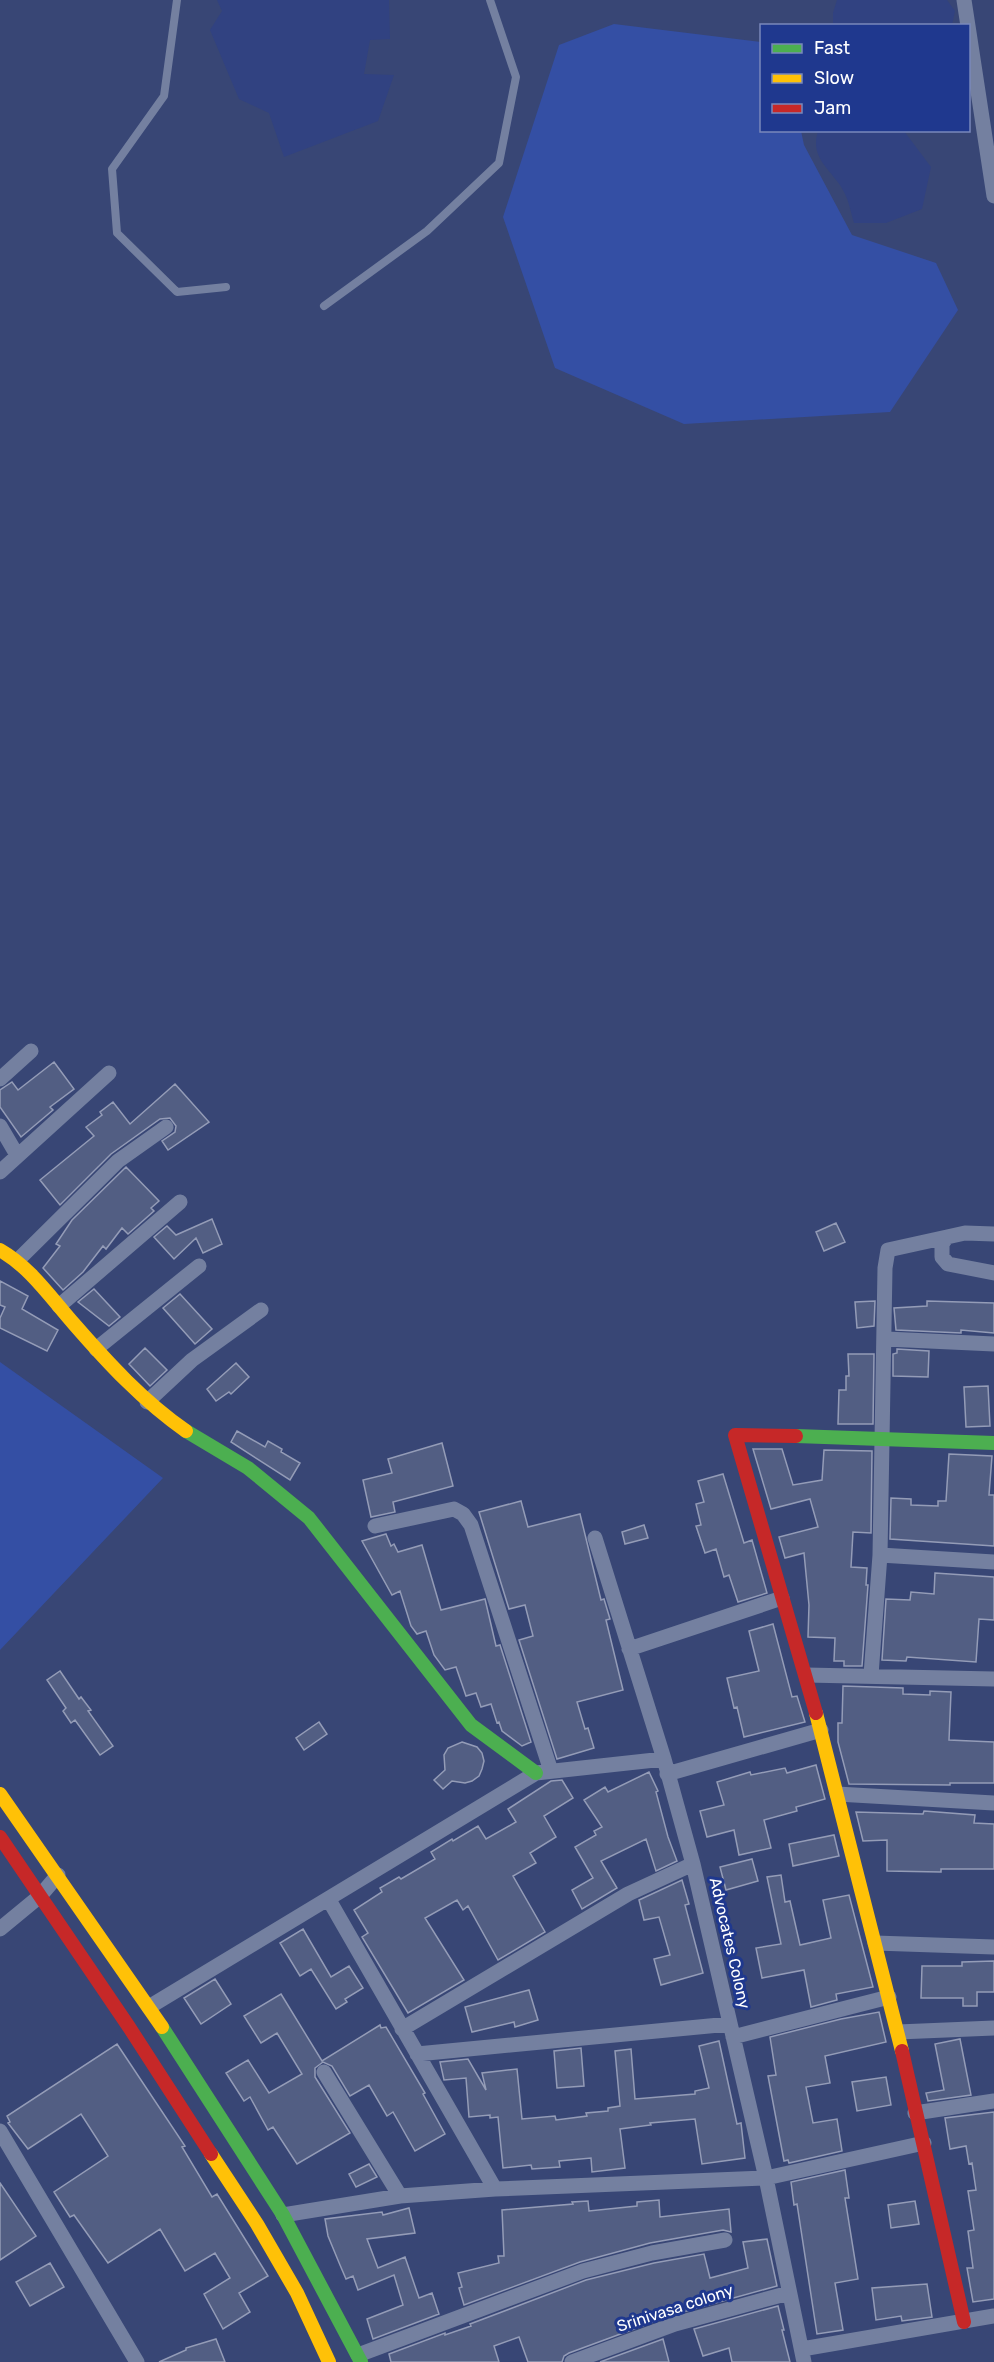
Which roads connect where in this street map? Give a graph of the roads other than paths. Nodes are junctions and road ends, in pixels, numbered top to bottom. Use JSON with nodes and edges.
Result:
{"nodes":[{"id":1,"x":177,"y":0,"type":"edge"},
{"id":2,"x":490,"y":0,"type":"edge"},
{"id":3,"x":964,"y":0,"type":"edge"},
{"id":4,"x":968,"y":24,"type":"edge"},
{"id":5,"x":970,"y":37,"type":"edge"},
{"id":6,"x":992,"y":163,"type":"edge"},
{"id":7,"x":994,"y":195,"type":"edge"},
{"id":8,"x":226,"y":287,"type":"dead end"},
{"id":9,"x":324,"y":306,"type":"dead end"},
{"id":10,"x":31,"y":1051,"type":"dead end"},
{"id":11,"x":109,"y":1073,"type":"dead end"},
{"id":12,"x":0,"y":1079,"type":"edge"},
{"id":13,"x":0,"y":1126,"type":"edge"},
{"id":14,"x":166,"y":1127,"type":"dead end"},
{"id":15,"x":17,"y":1155,"type":"junction"},
{"id":16,"x":0,"y":1172,"type":"edge"},
{"id":17,"x":180,"y":1202,"type":"dead end"},
{"id":18,"x":994,"y":1234,"type":"edge"},
{"id":19,"x":947,"y":1237,"type":"junction"},
{"id":20,"x":0,"y":1250,"type":"edge"},
{"id":21,"x":18,"y":1260,"type":"junction"},
{"id":22,"x":199,"y":1266,"type":"dead end"},
{"id":23,"x":994,"y":1273,"type":"edge"},
{"id":24,"x":59,"y":1306,"type":"junction"},
{"id":25,"x":261,"y":1310,"type":"dead end"},
{"id":26,"x":886,"y":1339,"type":"junction"},
{"id":27,"x":994,"y":1344,"type":"edge"},
{"id":28,"x":96,"y":1349,"type":"junction"},
{"id":29,"x":147,"y":1402,"type":"junction"},
{"id":30,"x":884,"y":1438,"type":"junction"},
{"id":31,"x":994,"y":1443,"type":"edge"},
{"id":32,"x":375,"y":1526,"type":"dead end"},
{"id":33,"x":595,"y":1538,"type":"dead end"},
{"id":34,"x":880,"y":1555,"type":"junction"},
{"id":35,"x":994,"y":1562,"type":"edge"},
{"id":36,"x":782,"y":1598,"type":"junction"},
{"id":37,"x":629,"y":1649,"type":"junction"},
{"id":38,"x":806,"y":1675,"type":"junction"},
{"id":39,"x":871,"y":1675,"type":"junction"},
{"id":40,"x":994,"y":1679,"type":"edge"},
{"id":41,"x":821,"y":1730,"type":"junction"},
{"id":42,"x":666,"y":1766,"type":"junction"},
{"id":43,"x":544,"y":1772,"type":"junction"},
{"id":44,"x":0,"y":1794,"type":"edge"},
{"id":45,"x":837,"y":1794,"type":"junction"},
{"id":46,"x":994,"y":1803,"type":"edge"},
{"id":47,"x":0,"y":1837,"type":"edge"},
{"id":48,"x":693,"y":1864,"type":"junction"},
{"id":49,"x":58,"y":1875,"type":"junction"},
{"id":50,"x":40,"y":1896,"type":"junction"},
{"id":51,"x":328,"y":1900,"type":"junction"},
{"id":52,"x":0,"y":1929,"type":"edge"},
{"id":53,"x":875,"y":1944,"type":"junction"},
{"id":54,"x":994,"y":1947,"type":"edge"},
{"id":55,"x":889,"y":1996,"type":"junction"},
{"id":56,"x":149,"y":2007,"type":"junction"},
{"id":57,"x":994,"y":2028,"type":"edge"},
{"id":58,"x":402,"y":2029,"type":"junction"},
{"id":59,"x":731,"y":2030,"type":"junction"},
{"id":60,"x":898,"y":2032,"type":"junction"},
{"id":61,"x":417,"y":2054,"type":"junction"},
{"id":62,"x":324,"y":2073,"type":"dead end"},
{"id":63,"x":994,"y":2101,"type":"edge"},
{"id":64,"x":915,"y":2113,"type":"junction"},
{"id":65,"x":0,"y":2131,"type":"edge"},
{"id":66,"x":924,"y":2143,"type":"junction"},
{"id":67,"x":766,"y":2178,"type":"junction"},
{"id":68,"x":495,"y":2189,"type":"junction"},
{"id":69,"x":400,"y":2196,"type":"junction"},
{"id":70,"x":284,"y":2215,"type":"junction"},
{"id":71,"x":725,"y":2240,"type":"dead end"},
{"id":72,"x":789,"y":2293,"type":"junction"},
{"id":73,"x":994,"y":2316,"type":"edge"},
{"id":74,"x":964,"y":2322,"type":"junction"},
{"id":75,"x":803,"y":2356,"type":"edge"},
{"id":76,"x":359,"y":2359,"type":"edge"},
{"id":77,"x":137,"y":2362,"type":"edge"},
{"id":78,"x":329,"y":2362,"type":"edge"},
{"id":79,"x":573,"y":2362,"type":"edge"}],
"edges":[{"from":1,"to":8,"type":"lane"},
{"from":2,"to":9,"type":"lane"},
{"from":3,"to":4,"type":"street"},
{"from":5,"to":6,"type":"street"},
{"from":6,"to":7,"type":"street"},
{"from":10,"to":12,"type":"street"},
{"from":11,"to":15,"type":"street"},
{"from":13,"to":15,"type":"street"},
{"from":14,"to":21,"type":"street"},
{"from":15,"to":16,"type":"street"},
{"from":17,"to":24,"type":"street"},
{"from":18,"to":19,"type":"street"},
{"from":19,"to":23,"type":"street"},
{"from":19,"to":26,"type":"street"},
{"from":20,"to":21,"type":"street"},
{"from":21,"to":24,"type":"street"},
{"from":22,"to":28,"type":"street"},
{"from":24,"to":28,"type":"street"},
{"from":25,"to":29,"type":"street"},
{"from":26,"to":27,"type":"street"},
{"from":26,"to":30,"type":"street"},
{"from":28,"to":29,"type":"street"},
{"from":29,"to":43,"type":"street"},
{"from":30,"to":31,"type":"street"},
{"from":30,"to":34,"type":"street"},
{"from":30,"to":36,"type":"street"},
{"from":32,"to":43,"type":"street"},
{"from":33,"to":37,"type":"street","name":"Advocates Colony"},
{"from":34,"to":35,"type":"street"},
{"from":34,"to":39,"type":"street"},
{"from":36,"to":37,"type":"street"},
{"from":36,"to":38,"type":"street"},
{"from":37,"to":42,"type":"street","name":"Advocates Colony"},
{"from":38,"to":39,"type":"street"},
{"from":38,"to":41,"type":"street"},
{"from":39,"to":40,"type":"street"},
{"from":41,"to":42,"type":"street"},
{"from":41,"to":45,"type":"street"},
{"from":42,"to":43,"type":"street"},
{"from":42,"to":48,"type":"street","name":"Advocates Colony"},
{"from":43,"to":51,"type":"street"},
{"from":44,"to":49,"type":"street"},
{"from":45,"to":46,"type":"street"},
{"from":45,"to":53,"type":"street"},
{"from":47,"to":50,"type":"street"},
{"from":48,"to":58,"type":"street"},
{"from":48,"to":59,"type":"street","name":"Advocates Colony"},
{"from":49,"to":50,"type":"street"},
{"from":49,"to":56,"type":"street"},
{"from":50,"to":52,"type":"street"},
{"from":50,"to":78,"type":"street"},
{"from":51,"to":56,"type":"street"},
{"from":51,"to":58,"type":"street"},
{"from":53,"to":54,"type":"street"},
{"from":53,"to":55,"type":"street"},
{"from":55,"to":59,"type":"street"},
{"from":55,"to":60,"type":"street"},
{"from":56,"to":70,"type":"street"},
{"from":57,"to":60,"type":"street"},
{"from":58,"to":61,"type":"street"},
{"from":59,"to":61,"type":"street"},
{"from":59,"to":67,"type":"street","name":"Advocates Colony"},
{"from":60,"to":64,"type":"street"},
{"from":61,"to":68,"type":"street"},
{"from":62,"to":69,"type":"street"},
{"from":63,"to":64,"type":"street"},
{"from":64,"to":66,"type":"street"},
{"from":65,"to":77,"type":"street"},
{"from":66,"to":67,"type":"street"},
{"from":66,"to":74,"type":"street"},
{"from":67,"to":68,"type":"street"},
{"from":67,"to":72,"type":"street","name":"Advocates Colony"},
{"from":68,"to":69,"type":"street"},
{"from":69,"to":70,"type":"street"},
{"from":70,"to":76,"type":"street"},
{"from":71,"to":76,"type":"street"},
{"from":72,"to":75,"type":"street","name":"Advocates Colony"},
{"from":72,"to":79,"type":"street","name":"Srinivasa colony"},
{"from":73,"to":74,"type":"street"},
{"from":74,"to":75,"type":"street"}]}
